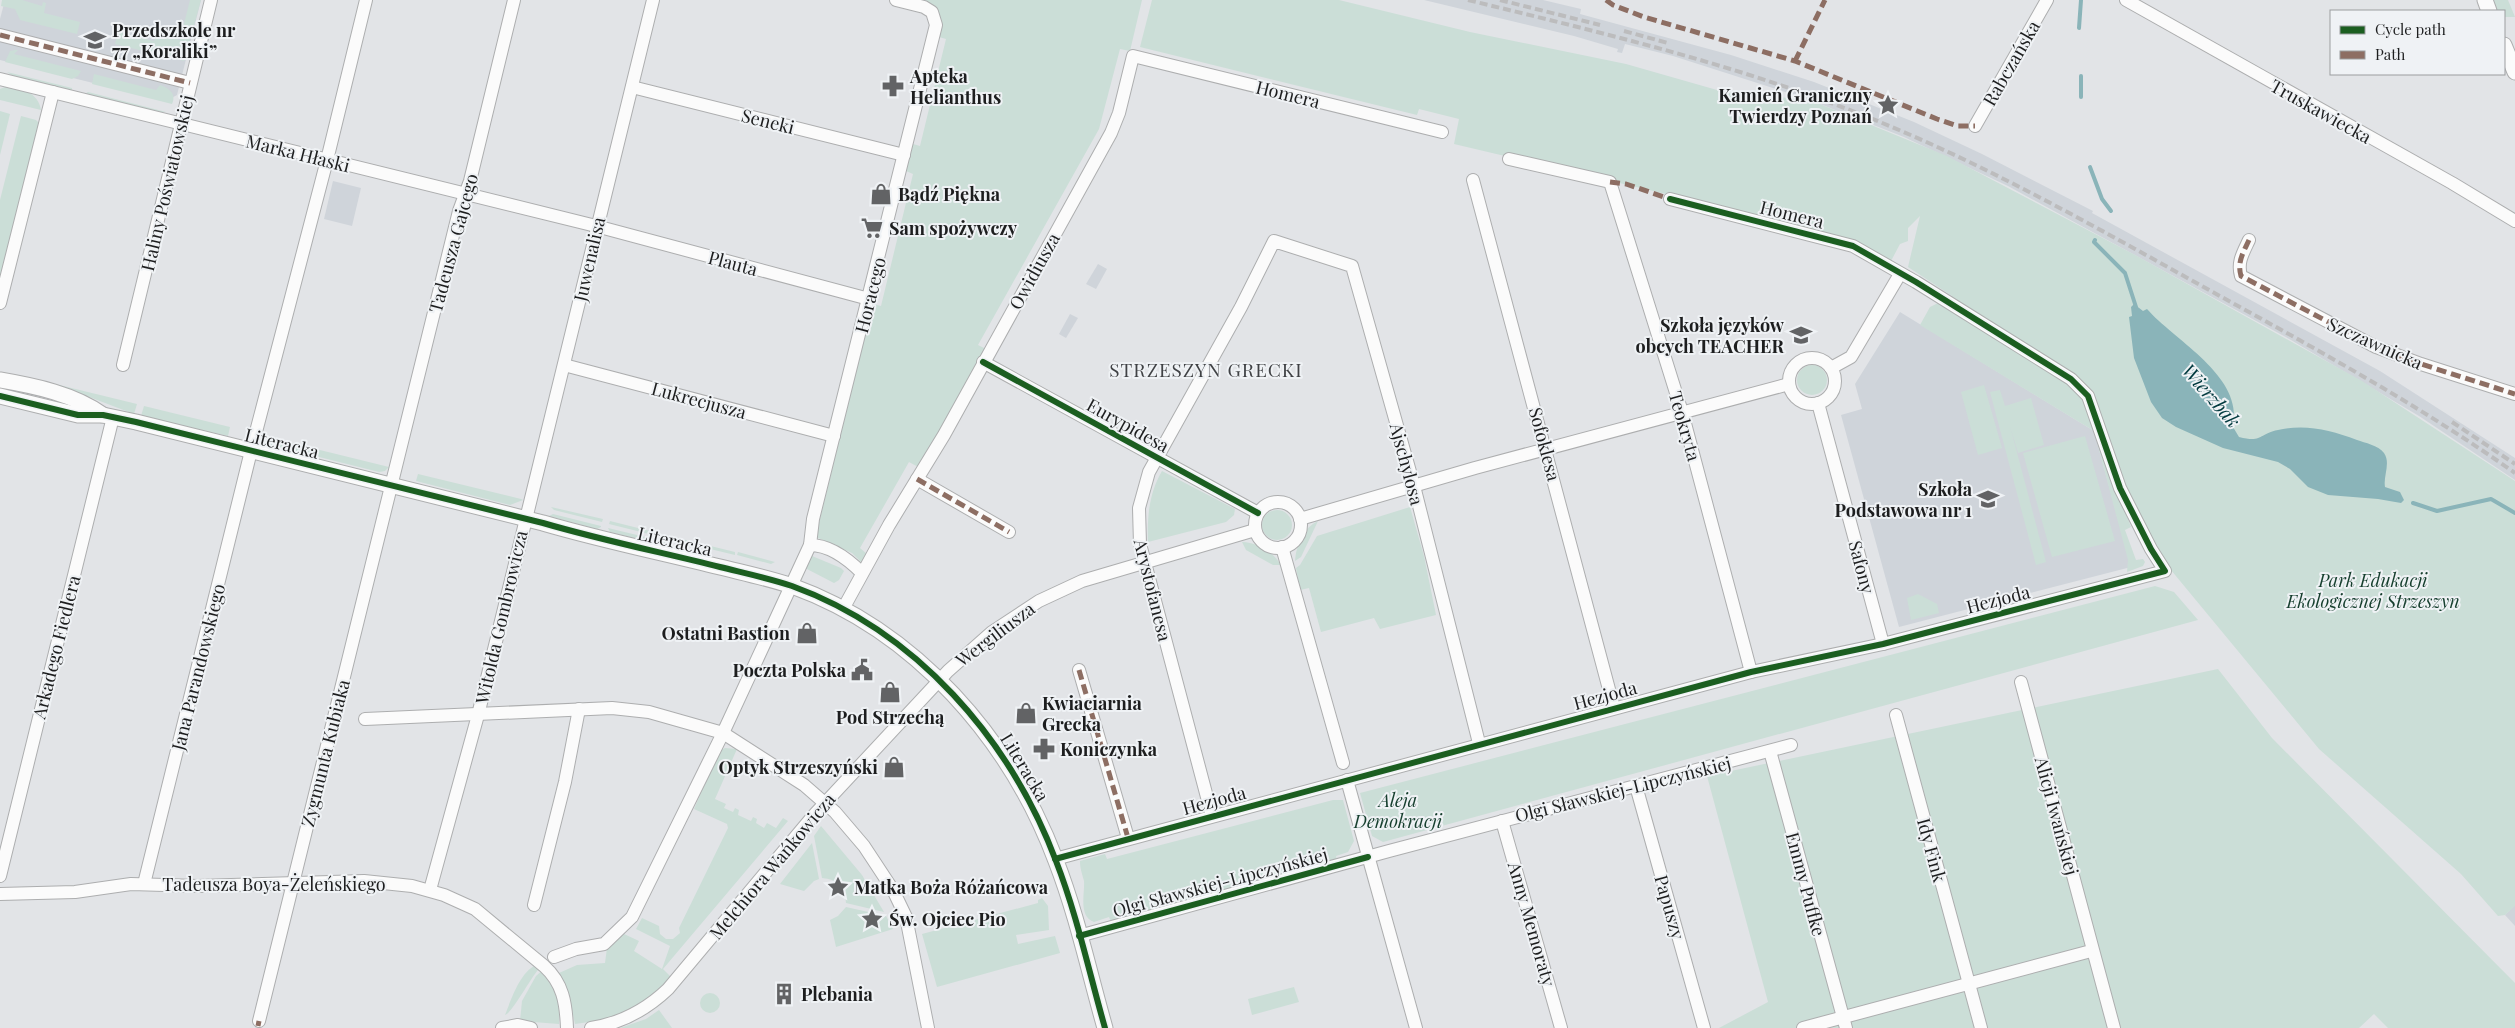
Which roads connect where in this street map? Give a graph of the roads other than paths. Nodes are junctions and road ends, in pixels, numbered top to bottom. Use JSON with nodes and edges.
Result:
{"nodes":[{"id":1,"x":211,"y":0,"type":"edge"},
{"id":2,"x":366,"y":0,"type":"edge"},
{"id":3,"x":514,"y":0,"type":"edge"},
{"id":4,"x":653,"y":0,"type":"edge"},
{"id":5,"x":896,"y":0,"type":"edge"},
{"id":6,"x":2047,"y":0,"type":"edge"},
{"id":7,"x":2126,"y":0,"type":"edge"},
{"id":8,"x":0,"y":35,"type":"edge"},
{"id":9,"x":2505,"y":47,"type":"edge"},
{"id":10,"x":1133,"y":56,"type":"joint"},
{"id":11,"x":2515,"y":72,"type":"edge"},
{"id":12,"x":0,"y":79,"type":"edge"},
{"id":13,"x":190,"y":83,"type":"junction"},
{"id":14,"x":632,"y":87,"type":"junction"},
{"id":15,"x":53,"y":92,"type":"junction"},
{"id":16,"x":182,"y":124,"type":"junction"},
{"id":17,"x":1975,"y":126,"type":"dead end"},
{"id":18,"x":1442,"y":132,"type":"dead end"},
{"id":19,"x":904,"y":156,"type":"junction"},
{"id":20,"x":327,"y":160,"type":"junction"},
{"id":21,"x":1509,"y":160,"type":"dead end"},
{"id":22,"x":1473,"y":180,"type":"dead end"},
{"id":23,"x":464,"y":195,"type":"junction"},
{"id":24,"x":1670,"y":199,"type":"dead end"},
{"id":25,"x":2515,"y":221,"type":"edge"},
{"id":26,"x":596,"y":226,"type":"junction"},
{"id":27,"x":2249,"y":240,"type":"dead end"},
{"id":28,"x":1274,"y":241,"type":"joint"},
{"id":29,"x":1900,"y":274,"type":"junction"},
{"id":30,"x":869,"y":299,"type":"junction"},
{"id":31,"x":0,"y":303,"type":"edge"},
{"id":32,"x":984,"y":362,"type":"junction"},
{"id":33,"x":123,"y":365,"type":"dead end"},
{"id":34,"x":564,"y":365,"type":"junction"},
{"id":35,"x":1831,"y":368,"type":"junction"},
{"id":36,"x":0,"y":380,"type":"edge"},
{"id":37,"x":1789,"y":384,"type":"junction"},
{"id":38,"x":2515,"y":394,"type":"edge"},
{"id":39,"x":0,"y":396,"type":"edge"},
{"id":40,"x":1818,"y":403,"type":"junction"},
{"id":41,"x":1682,"y":412,"type":"junction"},
{"id":42,"x":108,"y":416,"type":"junction"},
{"id":43,"x":834,"y":436,"type":"junction"},
{"id":44,"x":1546,"y":449,"type":"junction"},
{"id":45,"x":251,"y":451,"type":"junction"},
{"id":46,"x":1156,"y":457,"type":"junction"},
{"id":47,"x":917,"y":479,"type":"junction"},
{"id":48,"x":392,"y":486,"type":"junction"},
{"id":49,"x":1414,"y":486,"type":"junction"},
{"id":50,"x":1258,"y":513,"type":"junction"},
{"id":51,"x":525,"y":519,"type":"junction"},
{"id":52,"x":1300,"y":520,"type":"junction"},
{"id":53,"x":1255,"y":530,"type":"junction"},
{"id":54,"x":1009,"y":532,"type":"dead end"},
{"id":55,"x":810,"y":545,"type":"junction"},
{"id":56,"x":1282,"y":547,"type":"junction"},
{"id":57,"x":1145,"y":561,"type":"junction"},
{"id":58,"x":2165,"y":571,"type":"joint"},
{"id":59,"x":862,"y":573,"type":"junction"},
{"id":60,"x":790,"y":586,"type":"junction"},
{"id":61,"x":843,"y":609,"type":"junction"},
{"id":62,"x":1883,"y":644,"type":"junction"},
{"id":63,"x":1079,"y":670,"type":"dead end"},
{"id":64,"x":1751,"y":672,"type":"junction"},
{"id":65,"x":940,"y":681,"type":"junction"},
{"id":66,"x":2021,"y":682,"type":"dead end"},
{"id":67,"x":1614,"y":708,"type":"junction"},
{"id":68,"x":579,"y":710,"type":"junction"},
{"id":69,"x":478,"y":715,"type":"junction"},
{"id":70,"x":1896,"y":715,"type":"dead end"},
{"id":71,"x":365,"y":719,"type":"dead end"},
{"id":72,"x":722,"y":733,"type":"junction"},
{"id":73,"x":1479,"y":743,"type":"junction"},
{"id":74,"x":1791,"y":745,"type":"dead end"},
{"id":75,"x":1770,"y":752,"type":"junction"},
{"id":76,"x":1343,"y":762,"type":"dead end"},
{"id":77,"x":1347,"y":780,"type":"junction"},
{"id":78,"x":1636,"y":786,"type":"junction"},
{"id":79,"x":825,"y":803,"type":"junction"},
{"id":80,"x":1212,"y":816,"type":"junction"},
{"id":81,"x":1502,"y":821,"type":"junction"},
{"id":82,"x":1128,"y":838,"type":"junction"},
{"id":83,"x":1368,"y":857,"type":"junction"},
{"id":84,"x":1055,"y":858,"type":"junction"},
{"id":85,"x":0,"y":876,"type":"edge"},
{"id":86,"x":292,"y":883,"type":"junction"},
{"id":87,"x":144,"y":884,"type":"junction"},
{"id":88,"x":430,"y":890,"type":"junction"},
{"id":89,"x":0,"y":894,"type":"edge"},
{"id":90,"x":534,"y":905,"type":"dead end"},
{"id":91,"x":1079,"y":936,"type":"junction"},
{"id":92,"x":2091,"y":951,"type":"junction"},
{"id":93,"x":554,"y":957,"type":"dead end"},
{"id":94,"x":1968,"y":984,"type":"junction"},
{"id":95,"x":258,"y":1021,"type":"dead end"},
{"id":96,"x":1844,"y":1023,"type":"edge"},
{"id":97,"x":502,"y":1028,"type":"edge"},
{"id":98,"x":531,"y":1028,"type":"edge"},
{"id":99,"x":567,"y":1028,"type":"edge"},
{"id":100,"x":591,"y":1028,"type":"edge"},
{"id":101,"x":928,"y":1028,"type":"edge"},
{"id":102,"x":1104,"y":1028,"type":"edge"},
{"id":103,"x":1416,"y":1028,"type":"edge"},
{"id":104,"x":1561,"y":1028,"type":"edge"},
{"id":105,"x":1704,"y":1028,"type":"edge"},
{"id":106,"x":1804,"y":1028,"type":"edge"},
{"id":107,"x":1981,"y":1028,"type":"edge"},
{"id":108,"x":2114,"y":1028,"type":"edge"}],
"edges":[{"from":1,"to":13,"type":"street","name":"Haliny Poświatowskiej"},
{"from":2,"to":20,"type":"street","name":"Jana Parandowskiego"},
{"from":3,"to":23,"type":"street","name":"Tadeusza Gajcego"},
{"from":4,"to":14,"type":"street","name":"Juwenalisa"},
{"from":5,"to":19,"type":"street","name":"Horacego"},
{"from":6,"to":17,"type":"street","name":"Rabczańska"},
{"from":7,"to":25,"type":"street","name":"Truskawiecka"},
{"from":8,"to":13,"type":"street"},
{"from":9,"to":11,"type":"street"},
{"from":10,"to":18,"type":"street","name":"Homera"},
{"from":10,"to":32,"type":"street","name":"Owidiusza"},
{"from":12,"to":15,"type":"street","name":"Marka Hłaski"},
{"from":13,"to":16,"type":"street","name":"Haliny Poświatowskiej"},
{"from":14,"to":19,"type":"street","name":"Seneki"},
{"from":14,"to":26,"type":"street","name":"Juwenalisa"},
{"from":15,"to":16,"type":"street","name":"Marka Hłaski"},
{"from":15,"to":31,"type":"street"},
{"from":16,"to":20,"type":"street","name":"Marka Hłaski"},
{"from":16,"to":33,"type":"street","name":"Haliny Poświatowskiej"},
{"from":19,"to":30,"type":"street","name":"Horacego"},
{"from":20,"to":23,"type":"street","name":"Marka Hłaski"},
{"from":20,"to":45,"type":"street","name":"Jana Parandowskiego"},
{"from":21,"to":41,"type":"street","name":"Teokryta"},
{"from":22,"to":44,"type":"street","name":"Sofoklesa"},
{"from":23,"to":26,"type":"street","name":"Marka Hłaski"},
{"from":23,"to":48,"type":"street","name":"Tadeusza Gajcego"},
{"from":24,"to":29,"type":"street","name":"Homera"},
{"from":26,"to":30,"type":"street","name":"Plauta"},
{"from":26,"to":34,"type":"street","name":"Juwenalisa"},
{"from":27,"to":38,"type":"street","name":"Szczawnicka"},
{"from":28,"to":46,"type":"street","name":"Arystofanesa"},
{"from":28,"to":49,"type":"street","name":"Ajschylosa"},
{"from":29,"to":35,"type":"street"},
{"from":29,"to":58,"type":"street","name":"Homera"},
{"from":30,"to":43,"type":"street","name":"Horacego"},
{"from":32,"to":46,"type":"street","name":"Eurypidesa"},
{"from":32,"to":47,"type":"street","name":"Owidiusza"},
{"from":34,"to":43,"type":"street","name":"Lukrecjusza"},
{"from":34,"to":51,"type":"street","name":"Juwenalisa"},
{"from":35,"to":37,"type":"street"},
{"from":35,"to":40,"type":"street"},
{"from":36,"to":42,"type":"street","name":"Literacka"},
{"from":37,"to":40,"type":"street"},
{"from":37,"to":41,"type":"street"},
{"from":39,"to":42,"type":"street","name":"Literacka"},
{"from":40,"to":62,"type":"street","name":"Safony"},
{"from":41,"to":44,"type":"street"},
{"from":41,"to":64,"type":"street","name":"Teokryta"},
{"from":42,"to":45,"type":"street","name":"Literacka"},
{"from":42,"to":85,"type":"street","name":"Arkadego Fiedlera"},
{"from":43,"to":55,"type":"street","name":"Horacego"},
{"from":44,"to":49,"type":"street"},
{"from":44,"to":67,"type":"street","name":"Sofoklesa"},
{"from":45,"to":48,"type":"street","name":"Literacka"},
{"from":45,"to":87,"type":"street","name":"Jana Parandowskiego"},
{"from":46,"to":50,"type":"street","name":"Eurypidesa"},
{"from":46,"to":57,"type":"street","name":"Arystofanesa"},
{"from":47,"to":54,"type":"street"},
{"from":47,"to":59,"type":"street","name":"Owidiusza"},
{"from":48,"to":51,"type":"street","name":"Literacka"},
{"from":48,"to":86,"type":"street","name":"Zygmunta Kubiaka"},
{"from":49,"to":52,"type":"street"},
{"from":49,"to":73,"type":"street","name":"Ajschylosa"},
{"from":50,"to":52,"type":"street"},
{"from":50,"to":53,"type":"street"},
{"from":51,"to":60,"type":"street","name":"Literacka"},
{"from":51,"to":69,"type":"street","name":"Witolda Gombrowicza"},
{"from":52,"to":56,"type":"street"},
{"from":53,"to":56,"type":"street"},
{"from":53,"to":57,"type":"street","name":"Wergiliusza"},
{"from":55,"to":59,"type":"street"},
{"from":55,"to":60,"type":"street","name":"Horacego"},
{"from":56,"to":76,"type":"street"},
{"from":57,"to":65,"type":"street","name":"Wergiliusza"},
{"from":57,"to":80,"type":"street","name":"Arystofanesa"},
{"from":58,"to":62,"type":"street","name":"Hezjoda"},
{"from":59,"to":61,"type":"street","name":"Owidiusza"},
{"from":60,"to":61,"type":"street","name":"Literacka"},
{"from":60,"to":72,"type":"street"},
{"from":61,"to":65,"type":"street","name":"Literacka"},
{"from":62,"to":64,"type":"street","name":"Hezjoda"},
{"from":63,"to":82,"type":"street"},
{"from":64,"to":67,"type":"street","name":"Hezjoda"},
{"from":65,"to":79,"type":"street","name":"Melchiora Wańkowicza"},
{"from":65,"to":84,"type":"street","name":"Literacka"},
{"from":66,"to":92,"type":"street","name":"Alicji Iwańskiej"},
{"from":67,"to":73,"type":"street","name":"Hezjoda"},
{"from":68,"to":69,"type":"street","name":"Witolda Gombrowicza"},
{"from":68,"to":72,"type":"street","name":"Witolda Gombrowicza"},
{"from":68,"to":90,"type":"street"},
{"from":69,"to":71,"type":"street","name":"Witolda Gombrowicza"},
{"from":69,"to":88,"type":"street","name":"Witolda Gombrowicza"},
{"from":70,"to":94,"type":"street","name":"Idy Fink"},
{"from":72,"to":79,"type":"street","name":"Witolda Gombrowicza"},
{"from":72,"to":93,"type":"street"},
{"from":73,"to":77,"type":"street","name":"Hezjoda"},
{"from":74,"to":75,"type":"street","name":"Olgi Sławskiej-Lipczyńskiej"},
{"from":75,"to":78,"type":"street","name":"Olgi Sławskiej-Lipczyńskiej"},
{"from":75,"to":96,"type":"street","name":"Emmy Puffke"},
{"from":77,"to":80,"type":"street","name":"Hezjoda"},
{"from":77,"to":83,"type":"street"},
{"from":78,"to":81,"type":"street","name":"Olgi Sławskiej-Lipczyńskiej"},
{"from":78,"to":105,"type":"street","name":"Papuszy"},
{"from":79,"to":100,"type":"street","name":"Melchiora Wańkowicza"},
{"from":79,"to":101,"type":"street","name":"Witolda Gombrowicza"},
{"from":80,"to":82,"type":"street","name":"Hezjoda"},
{"from":81,"to":83,"type":"street","name":"Olgi Sławskiej-Lipczyńskiej"},
{"from":81,"to":104,"type":"street","name":"Anny Memoraty"},
{"from":82,"to":84,"type":"street","name":"Hezjoda"},
{"from":83,"to":91,"type":"street","name":"Olgi Sławskiej-Lipczyńskiej"},
{"from":83,"to":103,"type":"street"},
{"from":84,"to":91,"type":"street","name":"Literacka"},
{"from":86,"to":87,"type":"street","name":"Tadeusza Boya-Żeleńskiego"},
{"from":86,"to":88,"type":"street","name":"Tadeusza Boya-Żeleńskiego"},
{"from":86,"to":95,"type":"street","name":"Zygmunta Kubiaka"},
{"from":87,"to":89,"type":"street","name":"Tadeusza Boya-Żeleńskiego"},
{"from":88,"to":99,"type":"street","name":"Tadeusza Boya-Żeleńskiego"},
{"from":91,"to":102,"type":"street","name":"Literacka"},
{"from":92,"to":94,"type":"street"},
{"from":92,"to":108,"type":"street","name":"Alicji Iwańskiej"},
{"from":94,"to":96,"type":"street"},
{"from":94,"to":107,"type":"street","name":"Idy Fink"},
{"from":96,"to":106,"type":"street"},
{"from":97,"to":98,"type":"street"}]}
